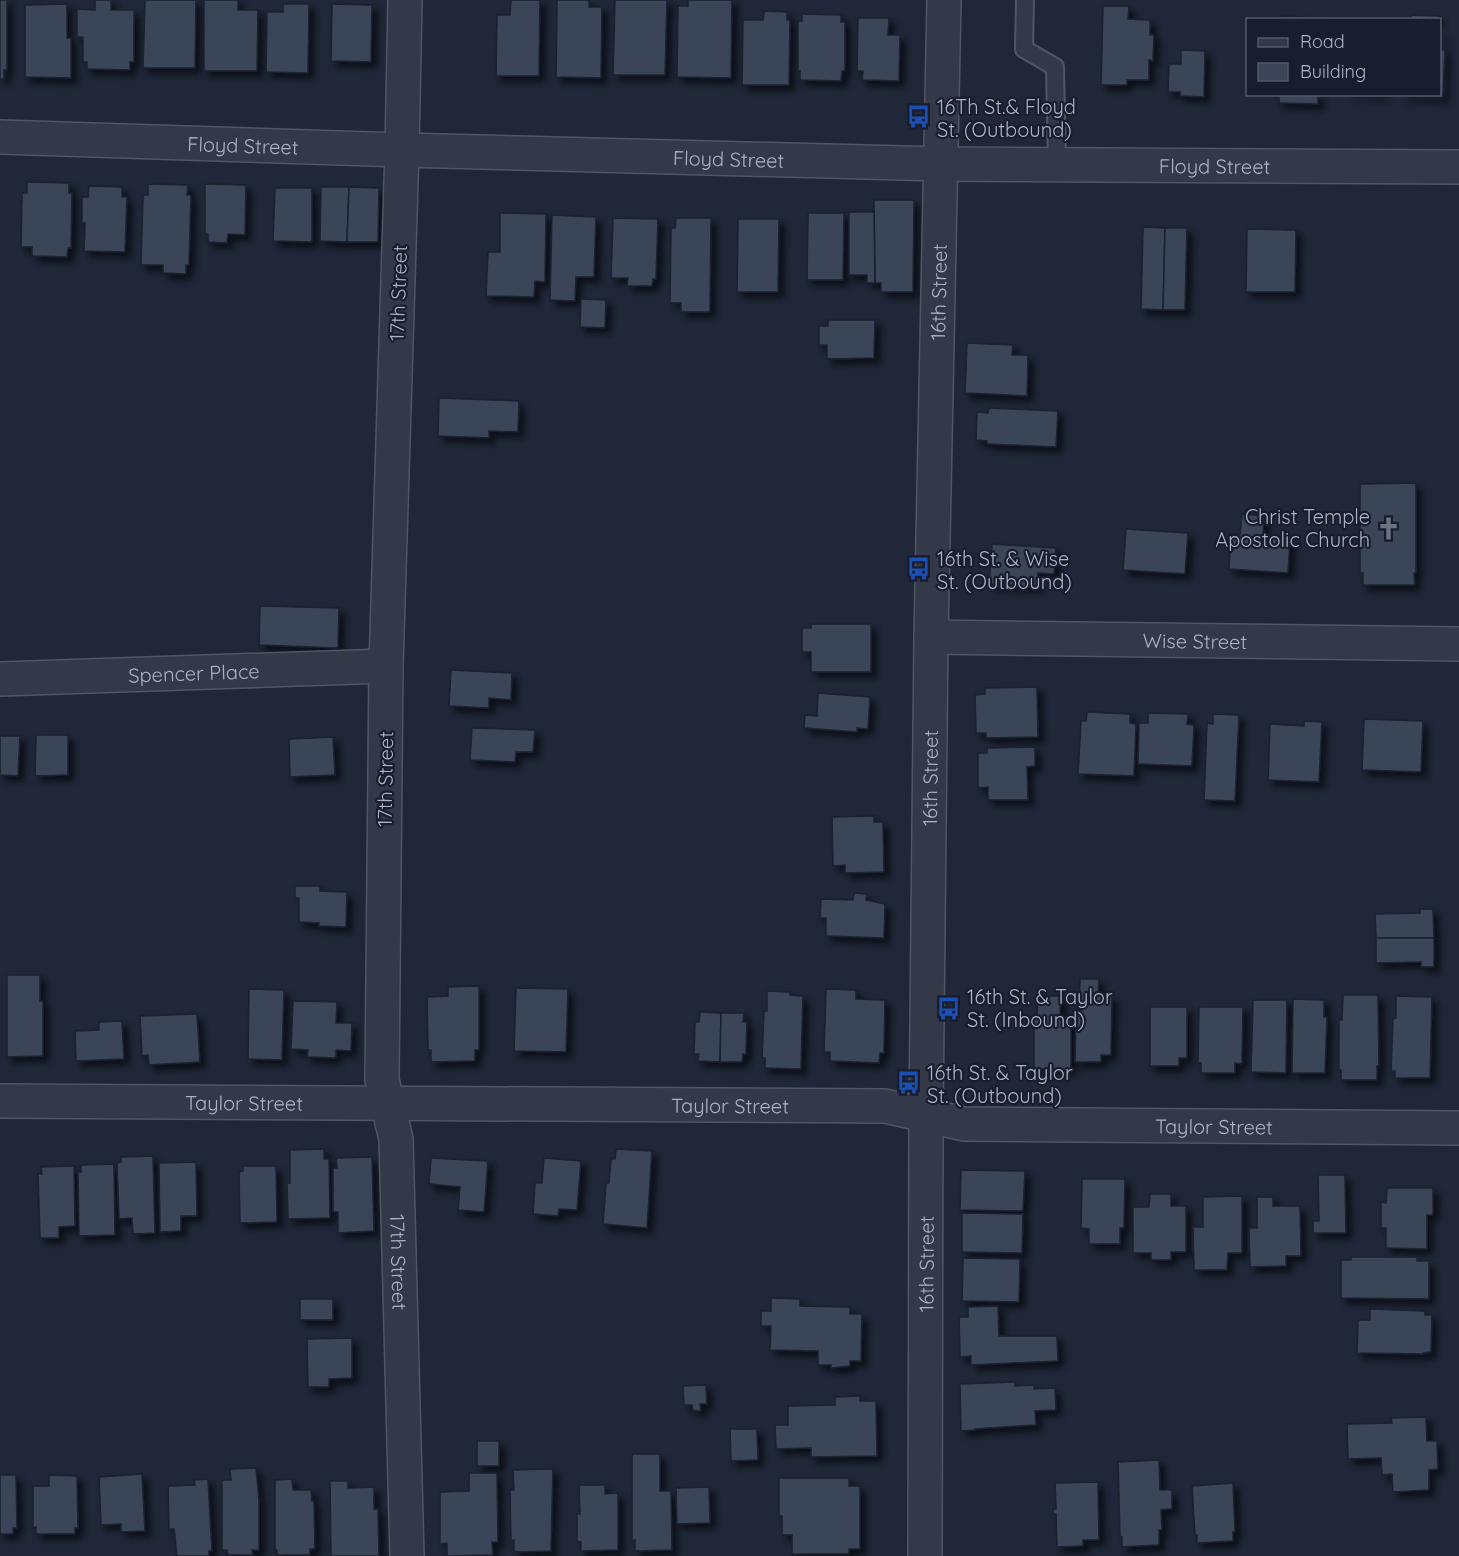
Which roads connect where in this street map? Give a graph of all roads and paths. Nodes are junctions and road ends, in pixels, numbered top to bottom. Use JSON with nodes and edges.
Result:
{"nodes":[{"id":1,"x":405,"y":0,"type":"edge"},
{"id":2,"x":944,"y":0,"type":"edge"},
{"id":3,"x":1025,"y":0,"type":"edge"},
{"id":4,"x":0,"y":137,"type":"edge"},
{"id":5,"x":402,"y":150,"type":"junction"},
{"id":6,"x":941,"y":164,"type":"junction"},
{"id":7,"x":1057,"y":164,"type":"junction"},
{"id":8,"x":1459,"y":167,"type":"edge"},
{"id":9,"x":931,"y":637,"type":"junction"},
{"id":10,"x":1459,"y":644,"type":"edge"},
{"id":11,"x":386,"y":666,"type":"junction"},
{"id":12,"x":0,"y":679,"type":"edge"},
{"id":13,"x":0,"y":1101,"type":"edge"},
{"id":14,"x":387,"y":1103,"type":"junction"},
{"id":15,"x":926,"y":1116,"type":"junction"},
{"id":16,"x":1459,"y":1128,"type":"edge"},
{"id":17,"x":407,"y":1556,"type":"edge"},
{"id":18,"x":925,"y":1556,"type":"edge"}],
"edges":[{"from":1,"to":5,"type":"street","name":"17th Street"},
{"from":2,"to":6,"type":"street","name":"16th Street"},
{"from":3,"to":7,"type":"lane"},
{"from":4,"to":5,"type":"street","name":"Floyd Street"},
{"from":5,"to":6,"type":"street","name":"Floyd Street"},
{"from":5,"to":11,"type":"street","name":"17th Street"},
{"from":6,"to":7,"type":"street","name":"Floyd Street"},
{"from":6,"to":9,"type":"street","name":"16th Street"},
{"from":7,"to":8,"type":"street","name":"Floyd Street"},
{"from":9,"to":10,"type":"street","name":"Wise Street"},
{"from":9,"to":15,"type":"street","name":"16th Street"},
{"from":11,"to":12,"type":"street","name":"Spencer Place"},
{"from":11,"to":14,"type":"street","name":"17th Street"},
{"from":13,"to":14,"type":"street","name":"Taylor Street"},
{"from":14,"to":15,"type":"street","name":"Taylor Street"},
{"from":14,"to":17,"type":"street","name":"17th Street"},
{"from":15,"to":16,"type":"street","name":"Taylor Street"},
{"from":15,"to":18,"type":"street","name":"16th Street"}]}
